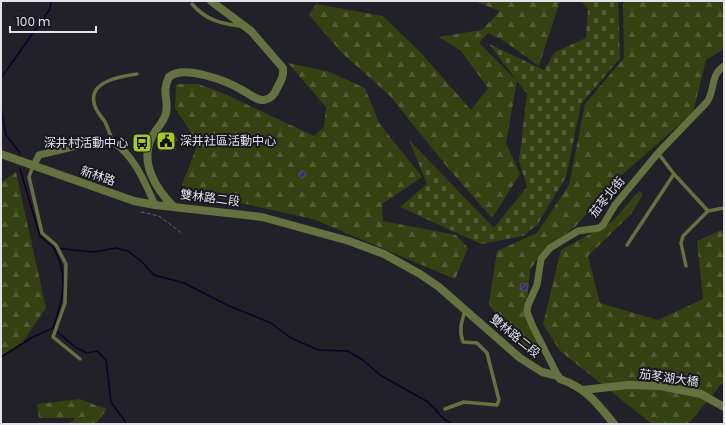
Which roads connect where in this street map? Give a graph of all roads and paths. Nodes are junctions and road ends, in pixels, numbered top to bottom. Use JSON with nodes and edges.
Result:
{"nodes":[{"id":1,"x":211,"y":1,"type":"edge"},
{"id":2,"x":192,"y":4,"type":"dead end"},
{"id":3,"x":245,"y":26,"type":"junction"},
{"id":4,"x":724,"y":66,"type":"edge"},
{"id":5,"x":137,"y":74,"type":"dead end"},
{"id":6,"x":113,"y":142,"type":"junction"},
{"id":7,"x":658,"y":153,"type":"junction"},
{"id":8,"x":1,"y":154,"type":"edge"},
{"id":9,"x":34,"y":165,"type":"junction"},
{"id":10,"x":674,"y":174,"type":"junction"},
{"id":11,"x":156,"y":205,"type":"junction"},
{"id":12,"x":173,"y":206,"type":"junction"},
{"id":13,"x":724,"y":208,"type":"edge"},
{"id":14,"x":708,"y":211,"type":"junction"},
{"id":15,"x":141,"y":212,"type":"dead end"},
{"id":16,"x":183,"y":234,"type":"dead end"},
{"id":17,"x":627,"y":245,"type":"dead end"},
{"id":18,"x":686,"y":266,"type":"dead end"},
{"id":19,"x":465,"y":310,"type":"junction"},
{"id":20,"x":80,"y":359,"type":"dead end"},
{"id":21,"x":558,"y":376,"type":"junction"},
{"id":22,"x":583,"y":390,"type":"junction"},
{"id":23,"x":724,"y":407,"type":"edge"},
{"id":24,"x":445,"y":409,"type":"dead end"},
{"id":25,"x":614,"y":424,"type":"edge"}],
"edges":[{"from":1,"to":3,"type":"street","name":"雙林路二段"},
{"from":2,"to":3,"type":"lane"},
{"from":3,"to":12,"type":"street","name":"雙林路二段"},
{"from":4,"to":7,"type":"street","name":"茄苳北街"},
{"from":5,"to":6,"type":"lane"},
{"from":6,"to":9,"type":"street"},
{"from":6,"to":11,"type":"street"},
{"from":7,"to":10,"type":"lane"},
{"from":7,"to":21,"type":"street","name":"茄苳北街"},
{"from":8,"to":9,"type":"street","name":"新林路"},
{"from":9,"to":11,"type":"street","name":"新林路"},
{"from":9,"to":20,"type":"lane"},
{"from":10,"to":14,"type":"lane"},
{"from":10,"to":17,"type":"lane"},
{"from":11,"to":12,"type":"street","name":"新林路"},
{"from":12,"to":19,"type":"street","name":"雙林路二段"},
{"from":13,"to":14,"type":"lane"},
{"from":14,"to":18,"type":"lane"},
{"from":15,"to":16,"type":"path"},
{"from":19,"to":21,"type":"street","name":"雙林路二段"},
{"from":19,"to":24,"type":"lane"},
{"from":21,"to":22,"type":"street"},
{"from":22,"to":23,"type":"street","name":"茄苳湖大橋"},
{"from":22,"to":25,"type":"street"}]}
